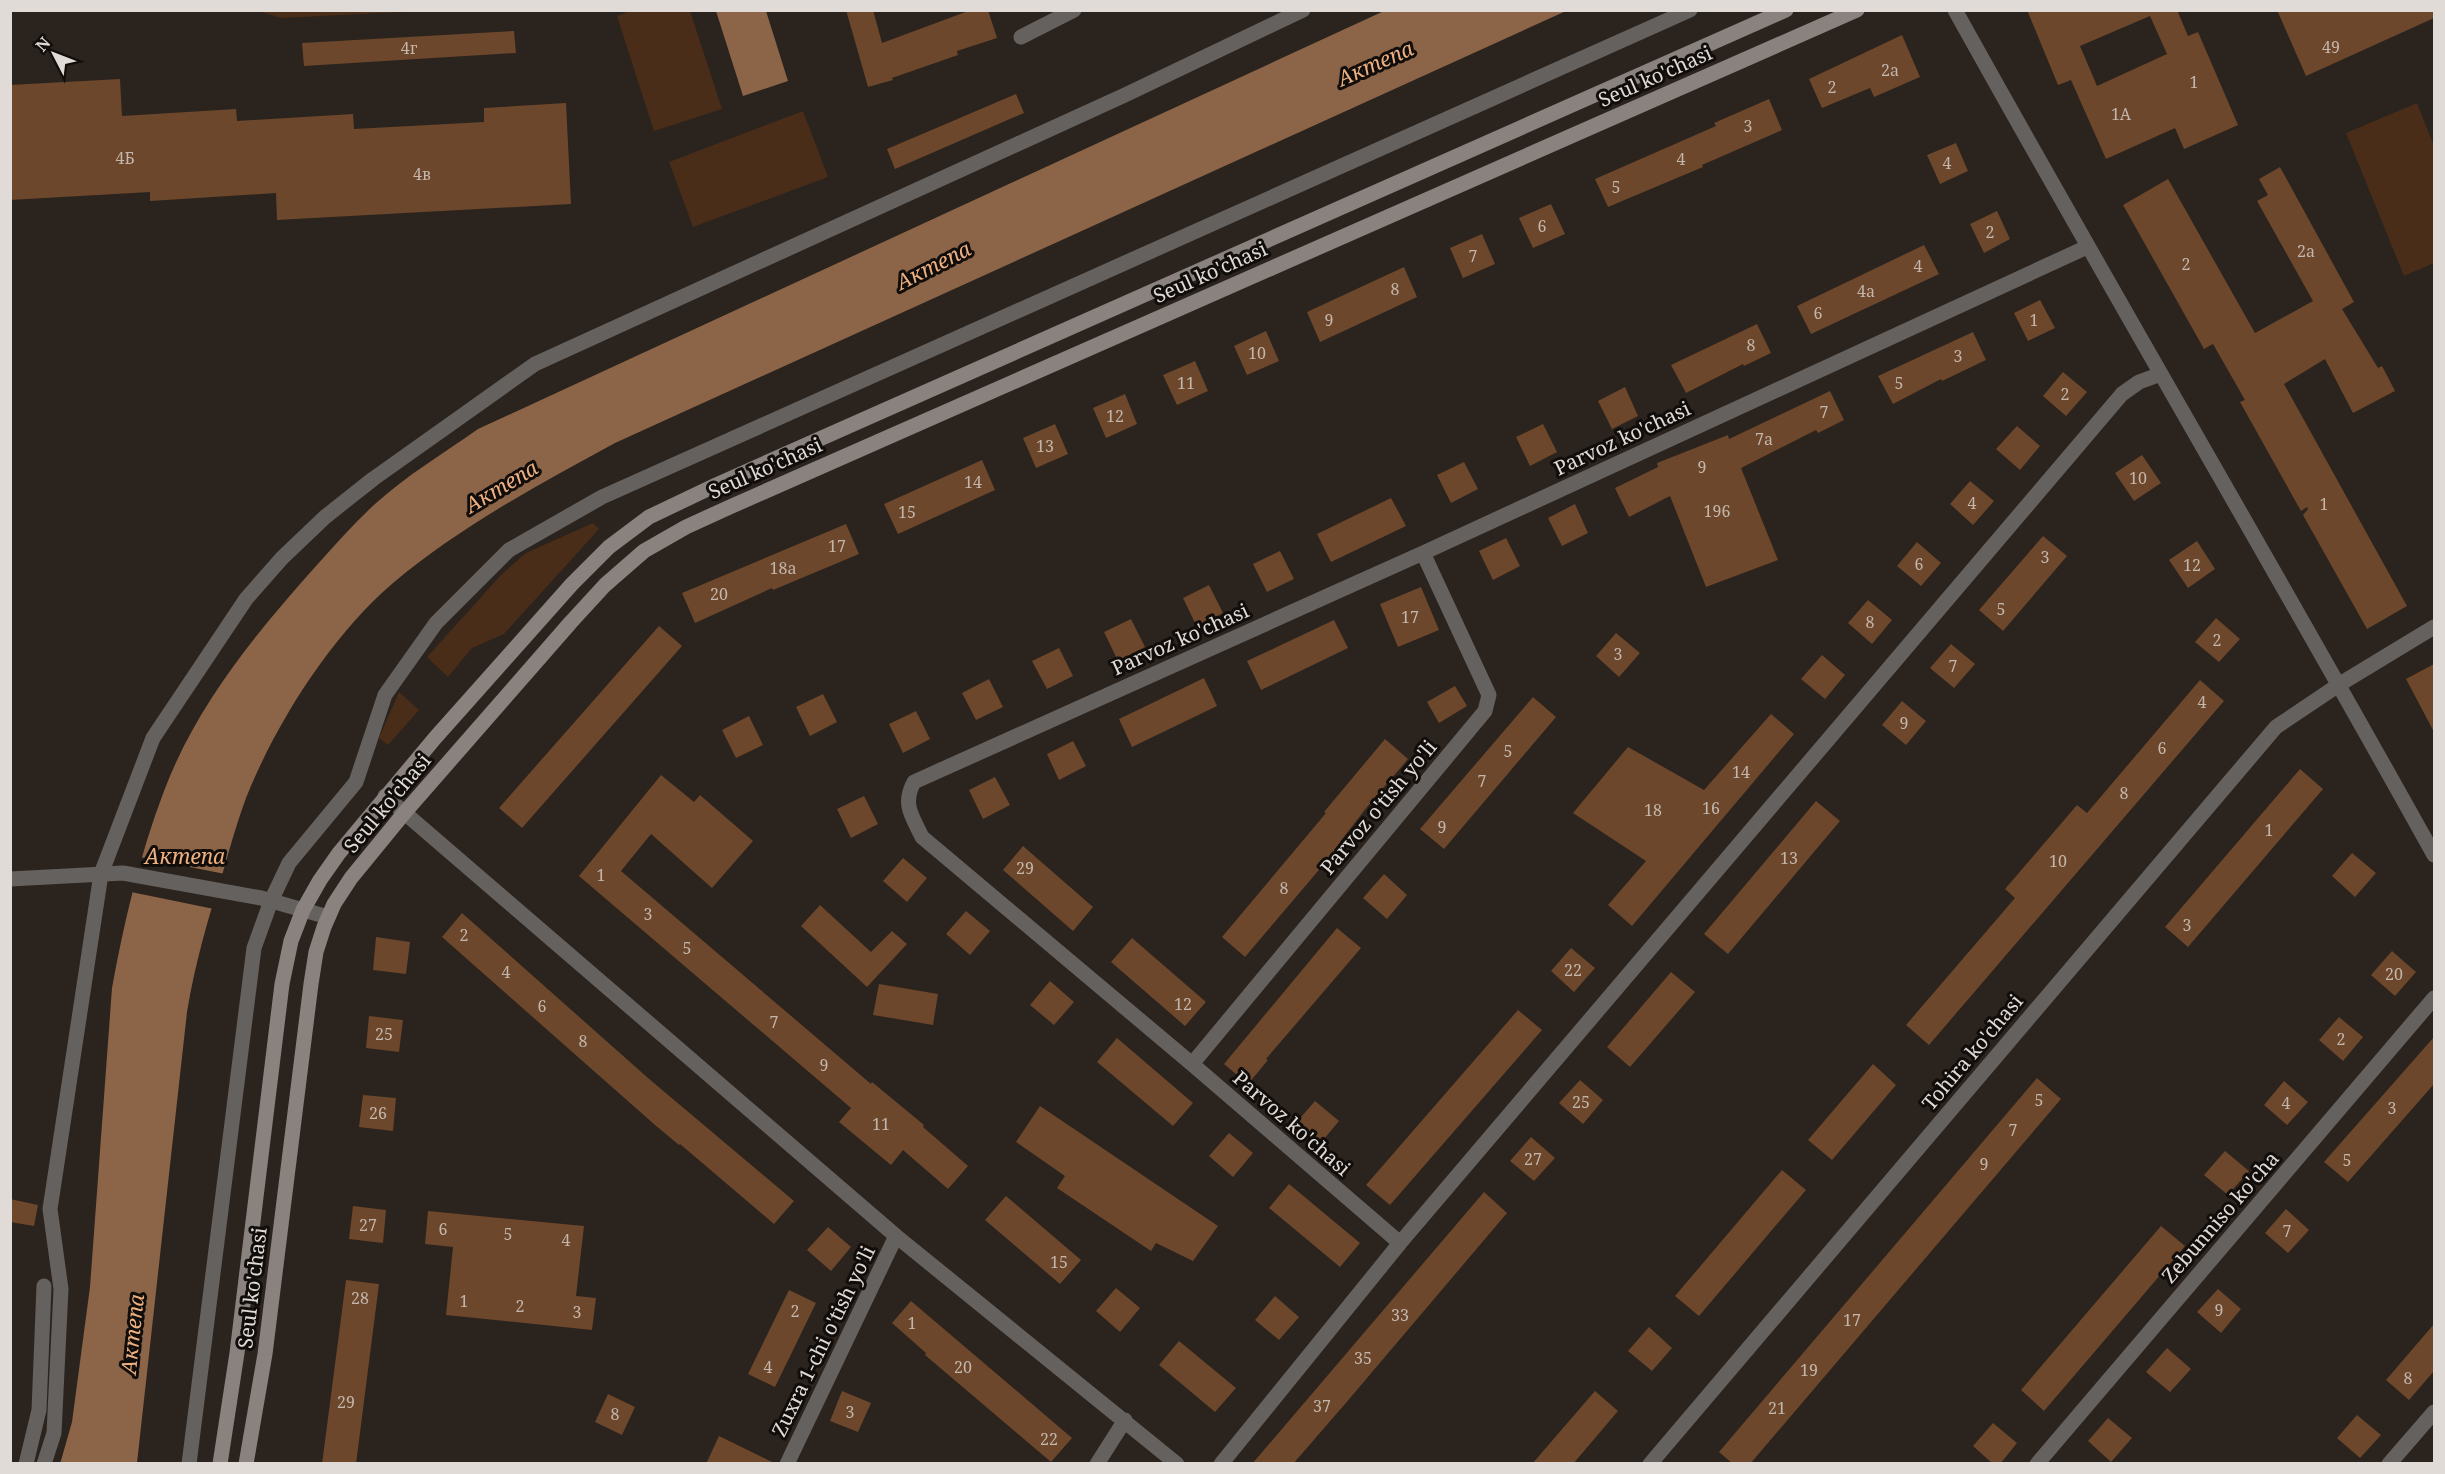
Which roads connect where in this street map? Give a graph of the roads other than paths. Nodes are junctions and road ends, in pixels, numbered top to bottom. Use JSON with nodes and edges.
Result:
{"nodes":[{"id":1,"x":1074,"y":10,"type":"edge"},
{"id":2,"x":1303,"y":10,"type":"edge"},
{"id":3,"x":1690,"y":10,"type":"edge"},
{"id":4,"x":1786,"y":10,"type":"edge"},
{"id":5,"x":1857,"y":10,"type":"edge"},
{"id":6,"x":1955,"y":10,"type":"edge"},
{"id":7,"x":1022,"y":37,"type":"dead end"},
{"id":8,"x":2087,"y":247,"type":"junction"},
{"id":9,"x":2161,"y":374,"type":"junction"},
{"id":10,"x":1423,"y":553,"type":"junction"},
{"id":11,"x":2434,"y":627,"type":"edge"},
{"id":12,"x":2340,"y":684,"type":"junction"},
{"id":13,"x":386,"y":796,"type":"junction"},
{"id":14,"x":405,"y":812,"type":"junction"},
{"id":15,"x":2434,"y":855,"type":"edge"},
{"id":16,"x":101,"y":874,"type":"junction"},
{"id":17,"x":10,"y":879,"type":"edge"},
{"id":18,"x":266,"y":900,"type":"junction"},
{"id":19,"x":303,"y":910,"type":"junction"},
{"id":20,"x":328,"y":917,"type":"junction"},
{"id":21,"x":2434,"y":998,"type":"edge"},
{"id":22,"x":1192,"y":1064,"type":"junction"},
{"id":23,"x":896,"y":1236,"type":"junction"},
{"id":24,"x":1400,"y":1243,"type":"junction"},
{"id":25,"x":44,"y":1286,"type":"dead end"},
{"id":26,"x":2434,"y":1412,"type":"edge"},
{"id":27,"x":1125,"y":1420,"type":"junction"},
{"id":28,"x":26,"y":1464,"type":"edge"},
{"id":29,"x":44,"y":1464,"type":"edge"},
{"id":30,"x":189,"y":1464,"type":"edge"},
{"id":31,"x":220,"y":1464,"type":"edge"},
{"id":32,"x":246,"y":1464,"type":"edge"},
{"id":33,"x":787,"y":1464,"type":"edge"},
{"id":34,"x":1097,"y":1464,"type":"edge"},
{"id":35,"x":1177,"y":1464,"type":"edge"},
{"id":36,"x":1221,"y":1464,"type":"edge"},
{"id":37,"x":1650,"y":1464,"type":"edge"},
{"id":38,"x":2037,"y":1464,"type":"edge"},
{"id":39,"x":2389,"y":1464,"type":"edge"}],
"edges":[{"from":1,"to":7,"type":"street"},
{"from":2,"to":16,"type":"street"},
{"from":3,"to":18,"type":"street"},
{"from":4,"to":13,"type":"main road","name":"Seul ko'chasi"},
{"from":5,"to":14,"type":"main road","name":"Seul ko'chasi"},
{"from":6,"to":8,"type":"street"},
{"from":8,"to":9,"type":"street"},
{"from":8,"to":10,"type":"street","name":"Parvoz ko'chasi"},
{"from":9,"to":12,"type":"street"},
{"from":9,"to":24,"type":"street"},
{"from":10,"to":22,"type":"street","name":"Parvoz o'tish yo'li"},
{"from":10,"to":22,"type":"street","name":"Parvoz ko'chasi"},
{"from":11,"to":12,"type":"street","name":"Tohira ko'chasi"},
{"from":12,"to":15,"type":"street"},
{"from":12,"to":37,"type":"street","name":"Tohira ko'chasi"},
{"from":13,"to":14,"type":"street"},
{"from":13,"to":19,"type":"main road","name":"Seul ko'chasi"},
{"from":14,"to":20,"type":"main road","name":"Seul ko'chasi"},
{"from":14,"to":23,"type":"street"},
{"from":16,"to":17,"type":"street"},
{"from":16,"to":18,"type":"street"},
{"from":16,"to":29,"type":"street"},
{"from":18,"to":19,"type":"street"},
{"from":18,"to":30,"type":"street"},
{"from":19,"to":20,"type":"street"},
{"from":19,"to":31,"type":"main road","name":"Seul ko'chasi"},
{"from":20,"to":32,"type":"main road","name":"Seul ko'chasi"},
{"from":21,"to":38,"type":"street","name":"Zebunniso ko'cha"},
{"from":22,"to":24,"type":"street","name":"Parvoz ko'chasi"},
{"from":23,"to":27,"type":"street"},
{"from":23,"to":33,"type":"street","name":"Zuxra 1-chi o'tish yo'li"},
{"from":24,"to":36,"type":"street"},
{"from":25,"to":28,"type":"street"},
{"from":26,"to":39,"type":"street"},
{"from":27,"to":34,"type":"street"},
{"from":27,"to":35,"type":"street"}]}
